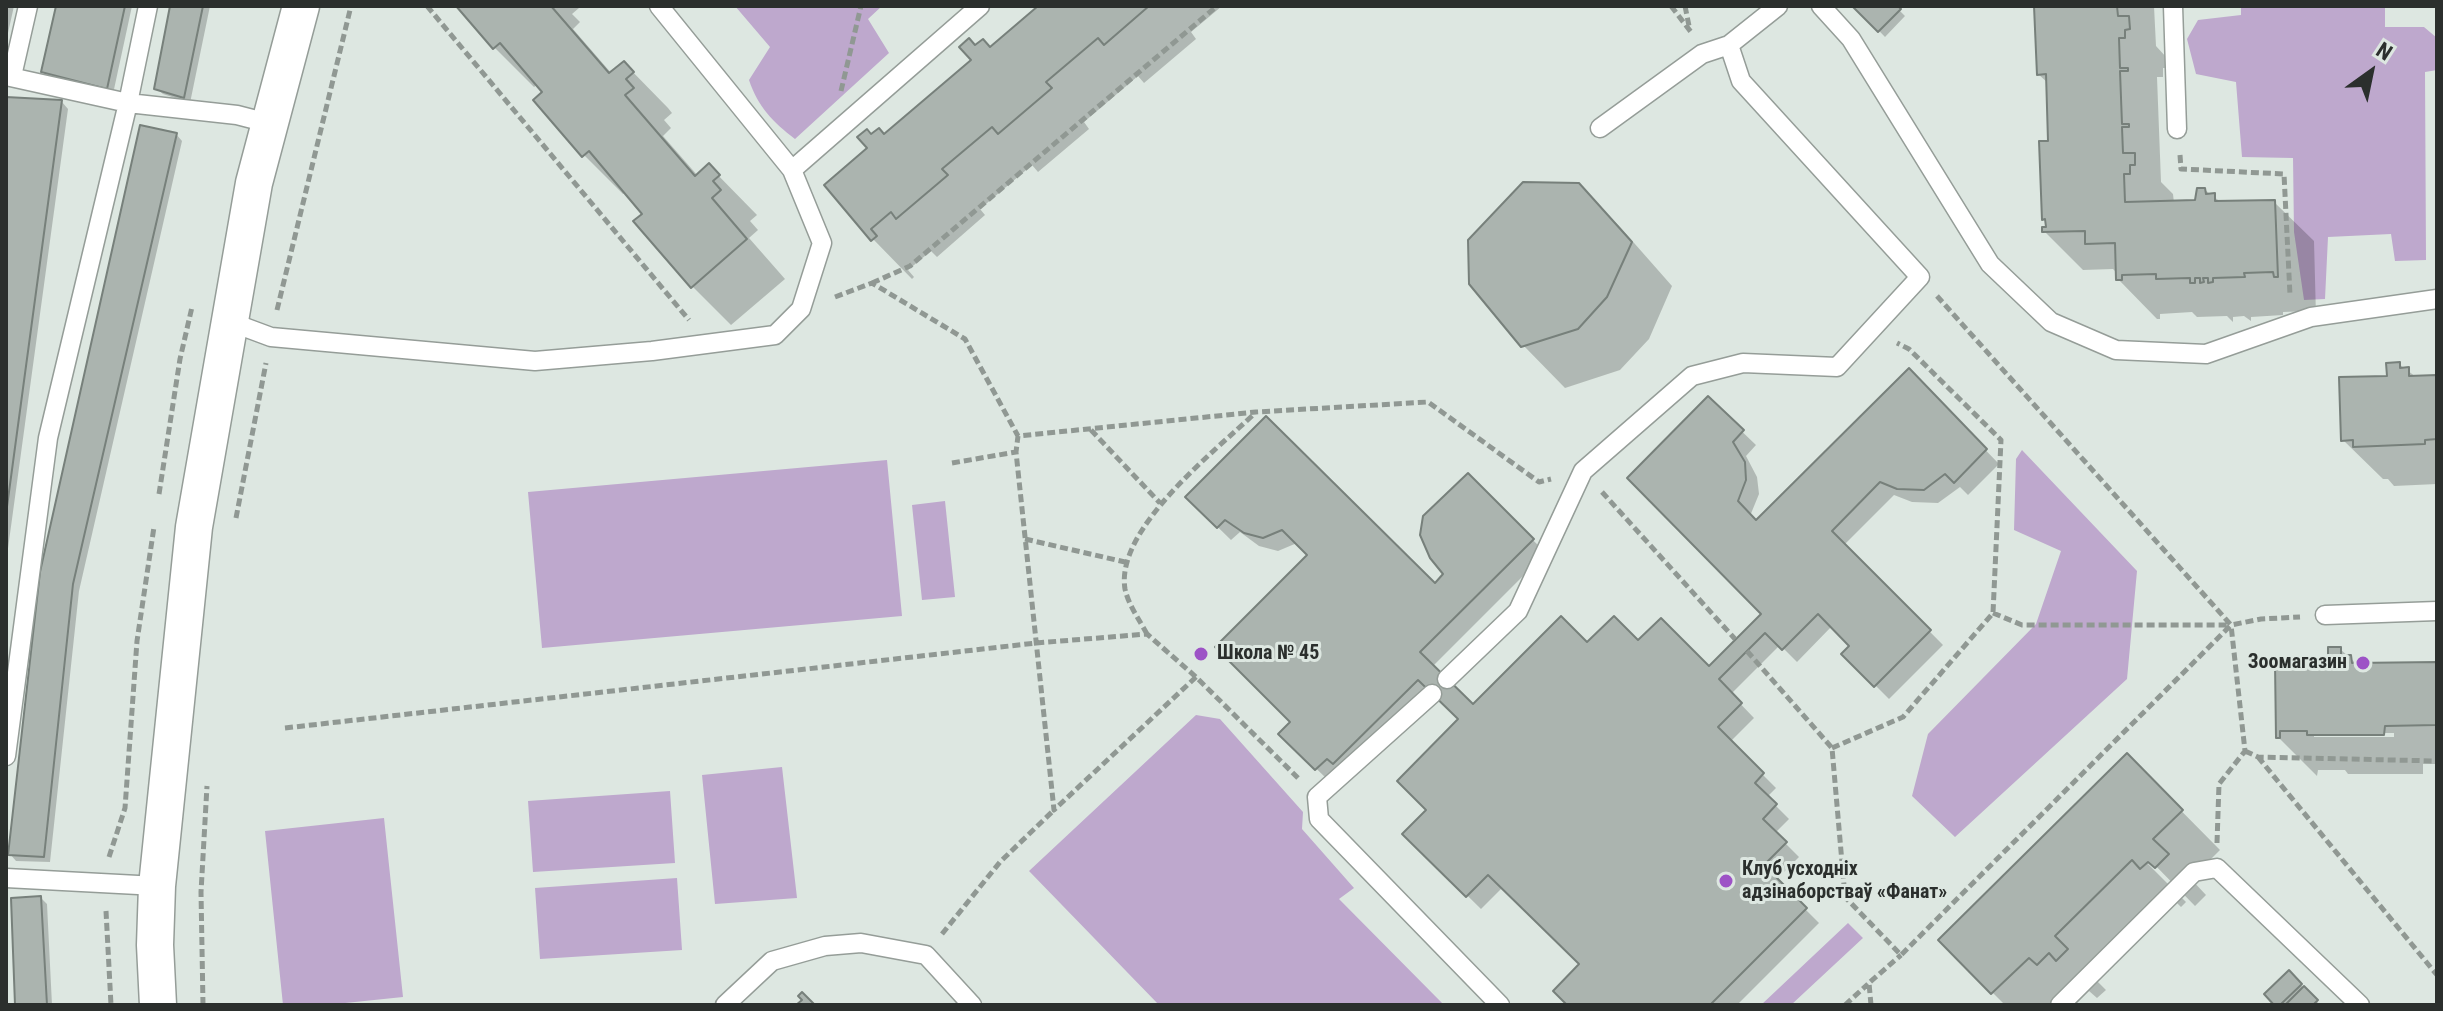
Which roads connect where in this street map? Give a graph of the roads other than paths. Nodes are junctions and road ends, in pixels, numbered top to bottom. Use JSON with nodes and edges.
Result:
{"nodes":[{"id":1,"x":28,"y":6,"type":"edge"},
{"id":2,"x":148,"y":6,"type":"edge"},
{"id":3,"x":301,"y":6,"type":"edge"},
{"id":4,"x":659,"y":6,"type":"edge"},
{"id":5,"x":980,"y":6,"type":"edge"},
{"id":6,"x":1778,"y":6,"type":"edge"},
{"id":7,"x":1821,"y":6,"type":"edge"},
{"id":8,"x":2173,"y":6,"type":"edge"},
{"id":9,"x":1729,"y":45,"type":"junction"},
{"id":10,"x":9,"y":76,"type":"edge"},
{"id":11,"x":128,"y":103,"type":"junction"},
{"id":12,"x":268,"y":123,"type":"junction"},
{"id":13,"x":1600,"y":128,"type":"dead end"},
{"id":14,"x":2177,"y":129,"type":"road end"},
{"id":15,"x":792,"y":170,"type":"junction"},
{"id":16,"x":2437,"y":299,"type":"edge"},
{"id":17,"x":228,"y":321,"type":"junction"},
{"id":18,"x":2437,"y":611,"type":"edge"},
{"id":19,"x":2325,"y":615,"type":"road end"},
{"id":20,"x":1447,"y":679,"type":"dead end"},
{"id":21,"x":1432,"y":694,"type":"dead end"},
{"id":22,"x":6,"y":756,"type":"edge"},
{"id":23,"x":6,"y":878,"type":"edge"},
{"id":24,"x":157,"y":886,"type":"junction"},
{"id":25,"x":158,"y":1005,"type":"edge"},
{"id":26,"x":725,"y":1005,"type":"edge"},
{"id":27,"x":972,"y":1005,"type":"edge"},
{"id":28,"x":1500,"y":1005,"type":"edge"},
{"id":29,"x":2060,"y":1005,"type":"edge"},
{"id":30,"x":2360,"y":1005,"type":"edge"}],
"edges":[{"from":1,"to":10,"type":"lane"},
{"from":2,"to":11,"type":"lane"},
{"from":3,"to":12,"type":"street"},
{"from":4,"to":15,"type":"lane"},
{"from":5,"to":15,"type":"lane"},
{"from":6,"to":9,"type":"lane"},
{"from":7,"to":16,"type":"lane"},
{"from":8,"to":14,"type":"lane"},
{"from":9,"to":13,"type":"lane"},
{"from":9,"to":20,"type":"lane"},
{"from":10,"to":11,"type":"lane"},
{"from":11,"to":12,"type":"lane"},
{"from":11,"to":22,"type":"lane"},
{"from":12,"to":17,"type":"street"},
{"from":15,"to":17,"type":"lane"},
{"from":17,"to":24,"type":"street"},
{"from":18,"to":19,"type":"lane"},
{"from":21,"to":28,"type":"lane"},
{"from":23,"to":24,"type":"lane"},
{"from":24,"to":25,"type":"street"},
{"from":26,"to":27,"type":"lane"},
{"from":29,"to":30,"type":"lane"}]}
